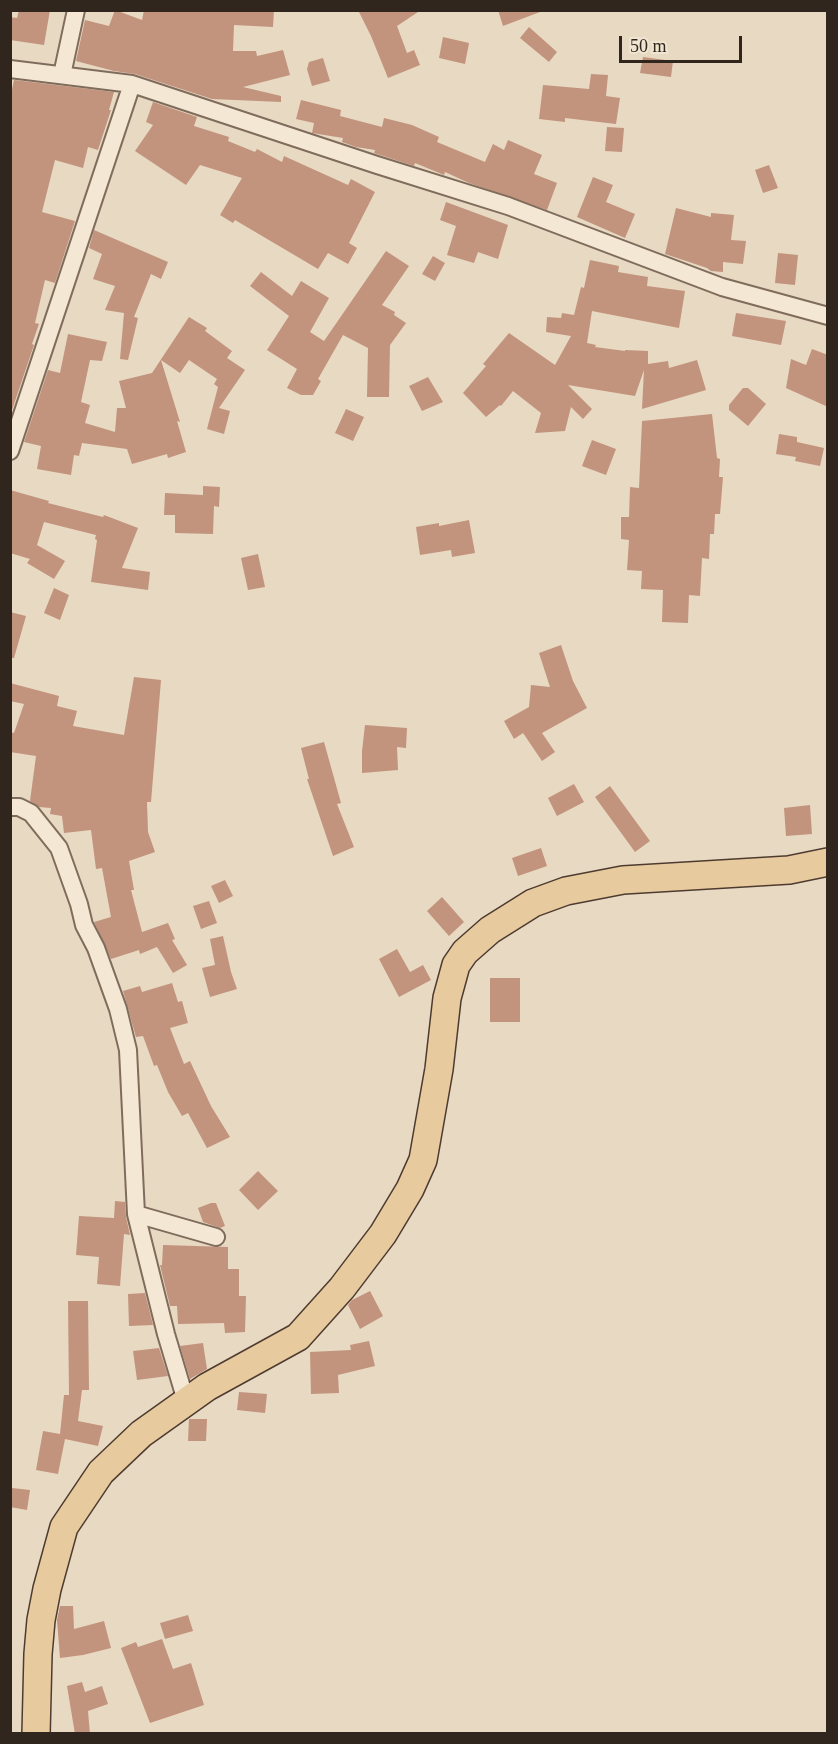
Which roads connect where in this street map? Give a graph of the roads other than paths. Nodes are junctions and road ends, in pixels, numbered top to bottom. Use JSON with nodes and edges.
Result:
{"nodes":[{"id":1,"x":76,"y":10,"type":"edge"},
{"id":2,"x":10,"y":69,"type":"edge"},
{"id":3,"x":62,"y":75,"type":"junction"},
{"id":4,"x":132,"y":84,"type":"junction"},
{"id":5,"x":828,"y":316,"type":"edge"},
{"id":6,"x":10,"y":451,"type":"edge"},
{"id":7,"x":10,"y":807,"type":"edge"},
{"id":8,"x":828,"y":862,"type":"edge"},
{"id":9,"x":136,"y":1214,"type":"junction"},
{"id":10,"x":216,"y":1237,"type":"dead end"},
{"id":11,"x":186,"y":1401,"type":"junction"},
{"id":12,"x":36,"y":1734,"type":"edge"}],
"edges":[{"from":1,"to":3,"type":"street"},
{"from":2,"to":3,"type":"street"},
{"from":3,"to":4,"type":"street"},
{"from":4,"to":5,"type":"street"},
{"from":4,"to":6,"type":"street"},
{"from":7,"to":9,"type":"street"},
{"from":8,"to":11,"type":"main road"},
{"from":9,"to":10,"type":"street"},
{"from":9,"to":11,"type":"street"},
{"from":11,"to":12,"type":"main road"}]}
